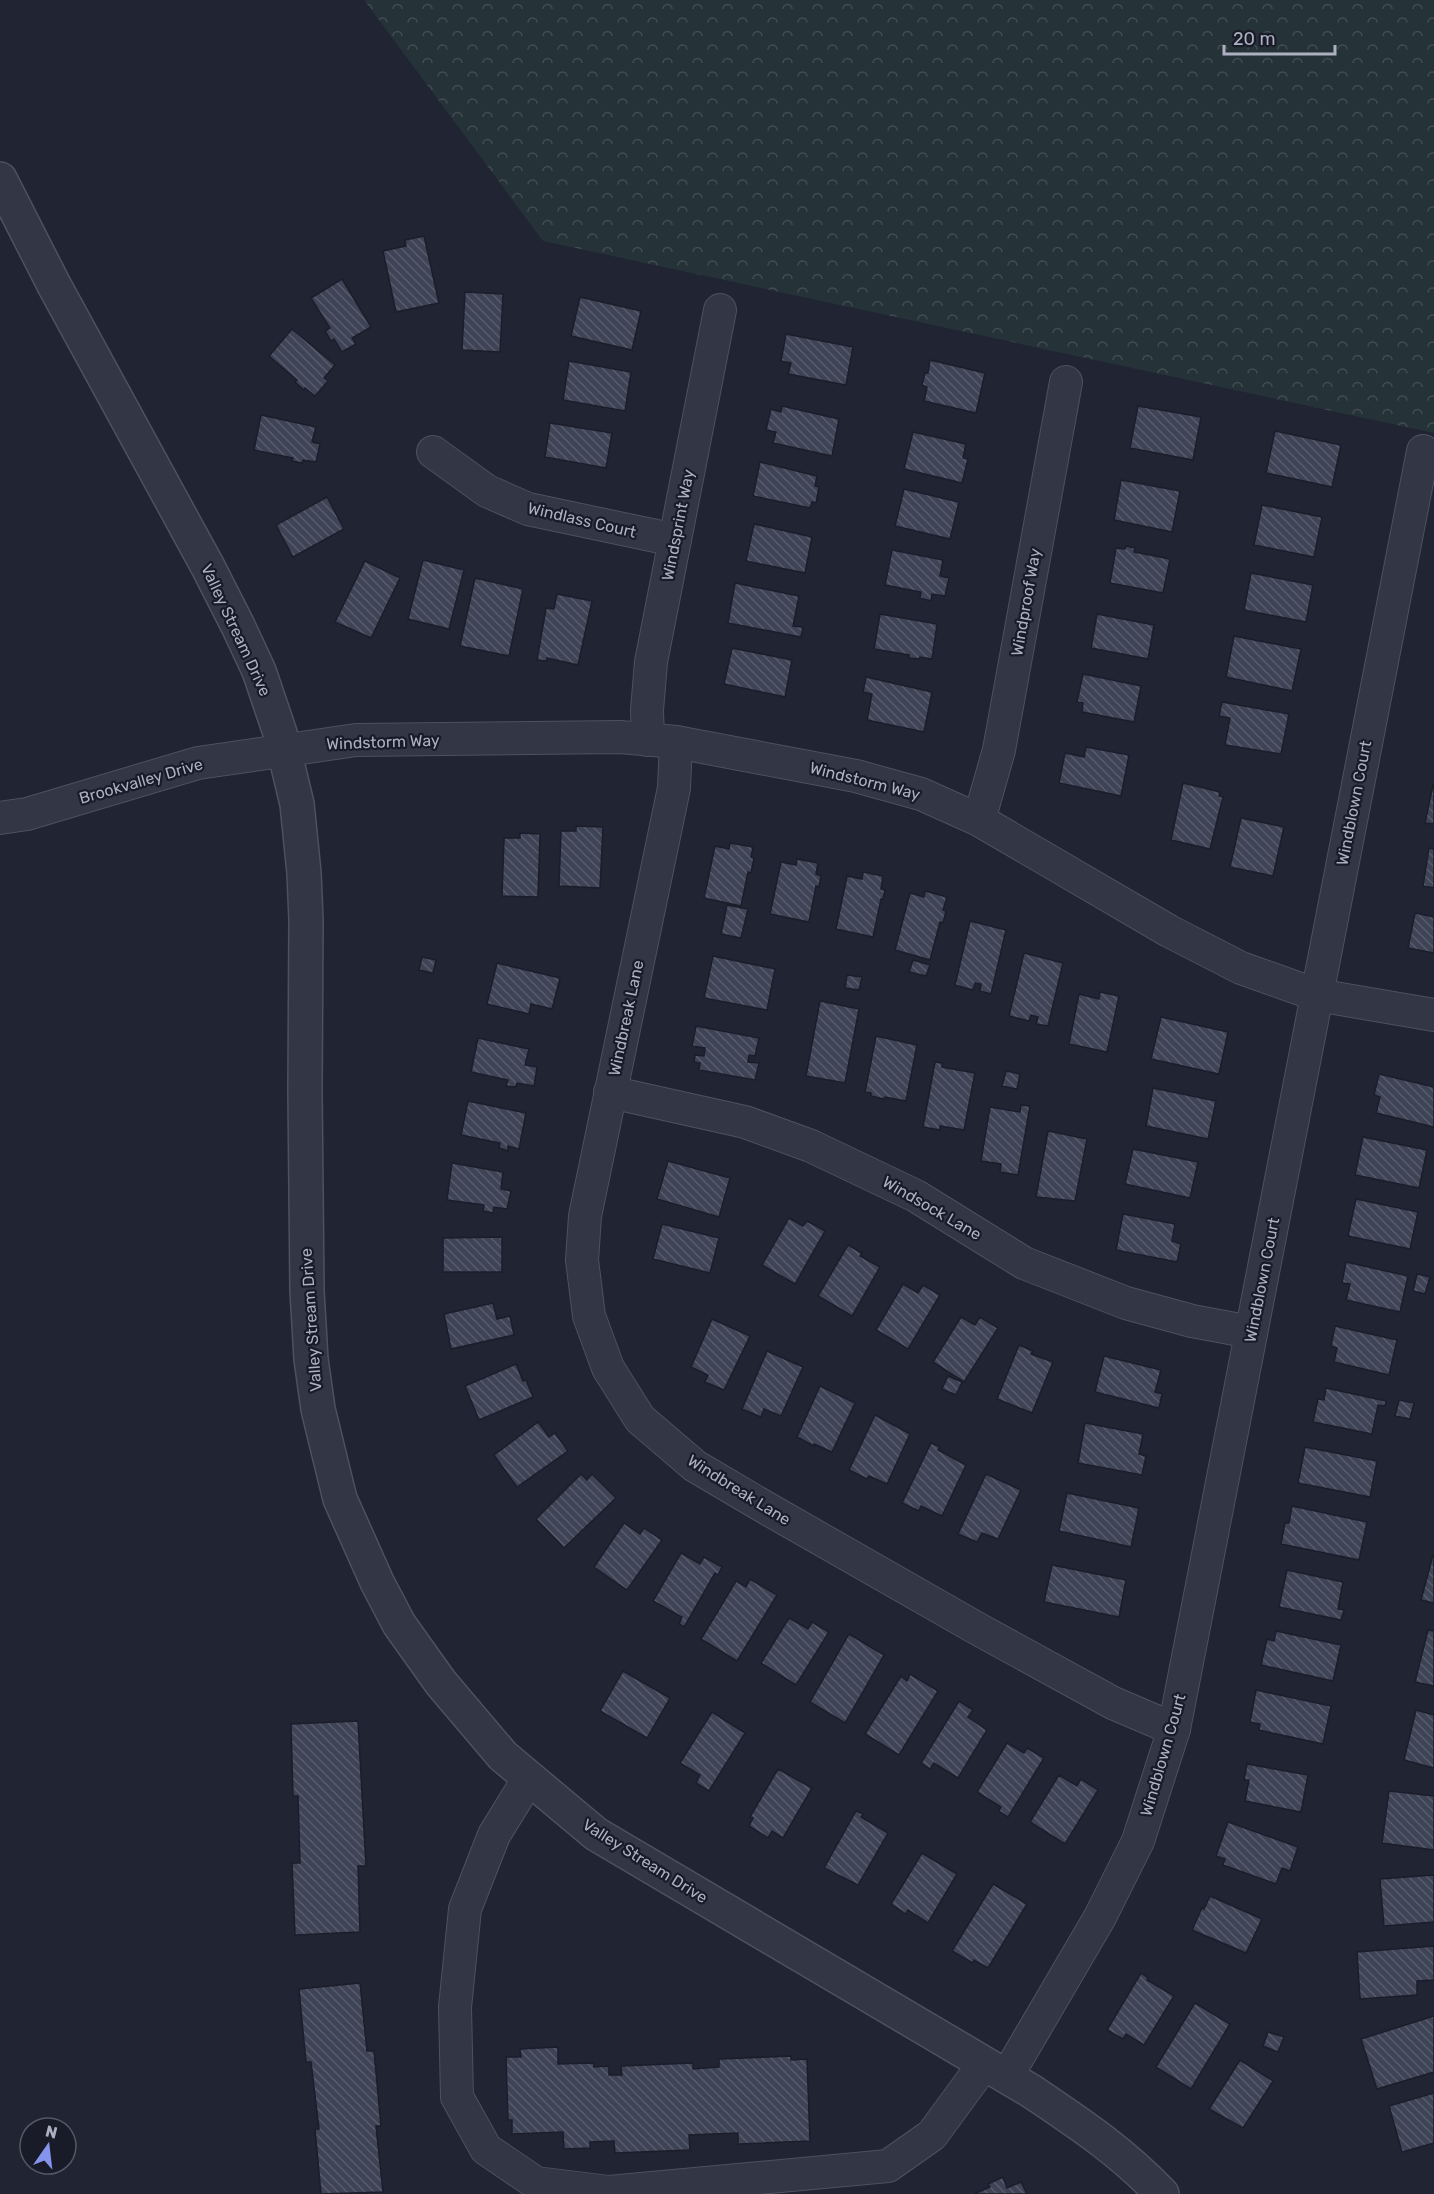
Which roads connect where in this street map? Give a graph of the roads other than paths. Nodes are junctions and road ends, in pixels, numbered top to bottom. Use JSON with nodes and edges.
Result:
{"nodes":[{"id":1,"x":0,"y":179,"type":"edge"},
{"id":2,"x":720,"y":310,"type":"dead end"},
{"id":3,"x":1066,"y":382,"type":"dead end"},
{"id":4,"x":1424,"y":451,"type":"dead end"},
{"id":5,"x":433,"y":452,"type":"dead end"},
{"id":6,"x":675,"y":540,"type":"junction"},
{"id":7,"x":662,"y":741,"type":"junction"},
{"id":8,"x":284,"y":749,"type":"junction"},
{"id":9,"x":0,"y":819,"type":"edge"},
{"id":10,"x":979,"y":820,"type":"junction"},
{"id":11,"x":1317,"y":995,"type":"junction"},
{"id":12,"x":1434,"y":1016,"type":"edge"},
{"id":13,"x":610,"y":1092,"type":"junction"},
{"id":14,"x":1251,"y":1332,"type":"junction"},
{"id":15,"x":1174,"y":1729,"type":"junction"},
{"id":16,"x":529,"y":1779,"type":"junction"},
{"id":17,"x":995,"y":2070,"type":"junction"},
{"id":18,"x":1162,"y":2194,"type":"edge"}],
"edges":[{"from":1,"to":8,"type":"street","name":"Valley Stream Drive"},
{"from":2,"to":6,"type":"street","name":"Windsprint Way"},
{"from":3,"to":10,"type":"street","name":"Windproof Way"},
{"from":4,"to":11,"type":"street","name":"Windblown Court"},
{"from":5,"to":6,"type":"street","name":"Windlass Court"},
{"from":6,"to":7,"type":"street","name":"Windsprint Way"},
{"from":7,"to":8,"type":"street","name":"Windstorm Way"},
{"from":7,"to":10,"type":"street","name":"Windstorm Way"},
{"from":7,"to":13,"type":"street","name":"Windbreak Lane"},
{"from":8,"to":9,"type":"street","name":"Brookvalley Drive"},
{"from":8,"to":16,"type":"street","name":"Valley Stream Drive"},
{"from":10,"to":11,"type":"street","name":"Windstorm Way"},
{"from":11,"to":12,"type":"street","name":"Windstorm Way"},
{"from":11,"to":14,"type":"street","name":"Windblown Court"},
{"from":13,"to":14,"type":"street","name":"Windsock Lane"},
{"from":13,"to":15,"type":"street","name":"Windbreak Lane"},
{"from":14,"to":15,"type":"street","name":"Windblown Court"},
{"from":15,"to":17,"type":"street","name":"Windblown Court"},
{"from":16,"to":17,"type":"street","name":"Valley Stream Drive"},
{"from":16,"to":17,"type":"street","name":"Windblown Court"},
{"from":17,"to":18,"type":"street","name":"Valley Stream Drive"}]}
